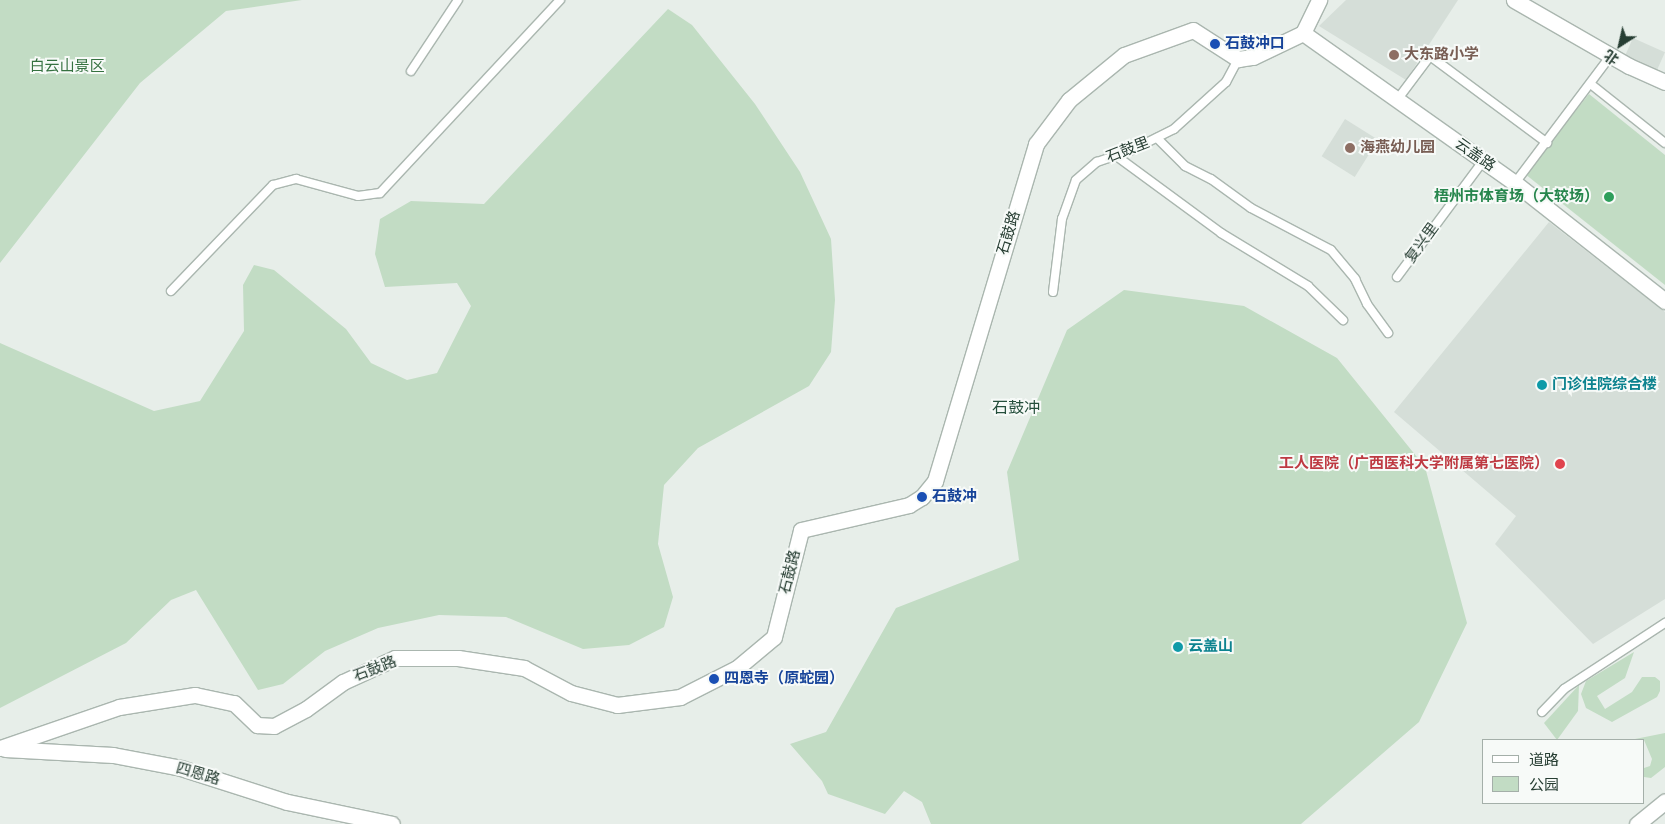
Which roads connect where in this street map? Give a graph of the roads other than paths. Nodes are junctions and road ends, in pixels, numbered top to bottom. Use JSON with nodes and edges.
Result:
{"nodes":[{"id":1,"x":458,"y":0,"type":"edge"},
{"id":2,"x":560,"y":0,"type":"edge"},
{"id":3,"x":1319,"y":0,"type":"edge"},
{"id":4,"x":1514,"y":0,"type":"edge"},
{"id":5,"x":1303,"y":34,"type":"junction"},
{"id":6,"x":1611,"y":55,"type":"junction"},
{"id":7,"x":1238,"y":59,"type":"junction"},
{"id":8,"x":411,"y":71,"type":"dead end"},
{"id":9,"x":1665,"y":82,"type":"edge"},
{"id":10,"x":1592,"y":85,"type":"junction"},
{"id":11,"x":1397,"y":100,"type":"junction"},
{"id":12,"x":1157,"y":138,"type":"junction"},
{"id":13,"x":1547,"y":143,"type":"junction"},
{"id":14,"x":1665,"y":143,"type":"edge"},
{"id":15,"x":1115,"y":155,"type":"junction"},
{"id":16,"x":1483,"y":160,"type":"junction"},
{"id":17,"x":1515,"y":183,"type":"junction"},
{"id":18,"x":1397,"y":277,"type":"dead end"},
{"id":19,"x":172,"y":291,"type":"dead end"},
{"id":20,"x":1054,"y":292,"type":"dead end"},
{"id":21,"x":1665,"y":300,"type":"edge"},
{"id":22,"x":1343,"y":320,"type":"dead end"},
{"id":23,"x":1388,"y":333,"type":"dead end"},
{"id":24,"x":1665,"y":623,"type":"edge"},
{"id":25,"x":1542,"y":712,"type":"dead end"},
{"id":26,"x":0,"y":748,"type":"edge"},
{"id":27,"x":1665,"y":801,"type":"edge"},
{"id":28,"x":392,"y":824,"type":"edge"},
{"id":29,"x":1637,"y":824,"type":"edge"}],
"edges":[{"from":1,"to":8,"type":"lane"},
{"from":2,"to":19,"type":"lane"},
{"from":3,"to":5,"type":"street"},
{"from":4,"to":6,"type":"street"},
{"from":5,"to":7,"type":"street"},
{"from":5,"to":11,"type":"street","name":"云盖路"},
{"from":6,"to":9,"type":"street"},
{"from":6,"to":10,"type":"lane"},
{"from":7,"to":12,"type":"lane","name":"石鼓里"},
{"from":7,"to":26,"type":"street","name":"石鼓路"},
{"from":10,"to":13,"type":"lane"},
{"from":10,"to":14,"type":"lane"},
{"from":11,"to":13,"type":"lane"},
{"from":11,"to":16,"type":"street","name":"云盖路"},
{"from":12,"to":15,"type":"lane","name":"石鼓里"},
{"from":12,"to":23,"type":"lane"},
{"from":13,"to":17,"type":"lane"},
{"from":15,"to":20,"type":"lane","name":"石鼓里"},
{"from":15,"to":22,"type":"lane"},
{"from":16,"to":17,"type":"street","name":"云盖路"},
{"from":16,"to":18,"type":"lane","name":"复兴里"},
{"from":17,"to":21,"type":"street","name":"云盖路"},
{"from":24,"to":25,"type":"lane"},
{"from":26,"to":28,"type":"street","name":"四恩路"},
{"from":27,"to":29,"type":"street"}]}
